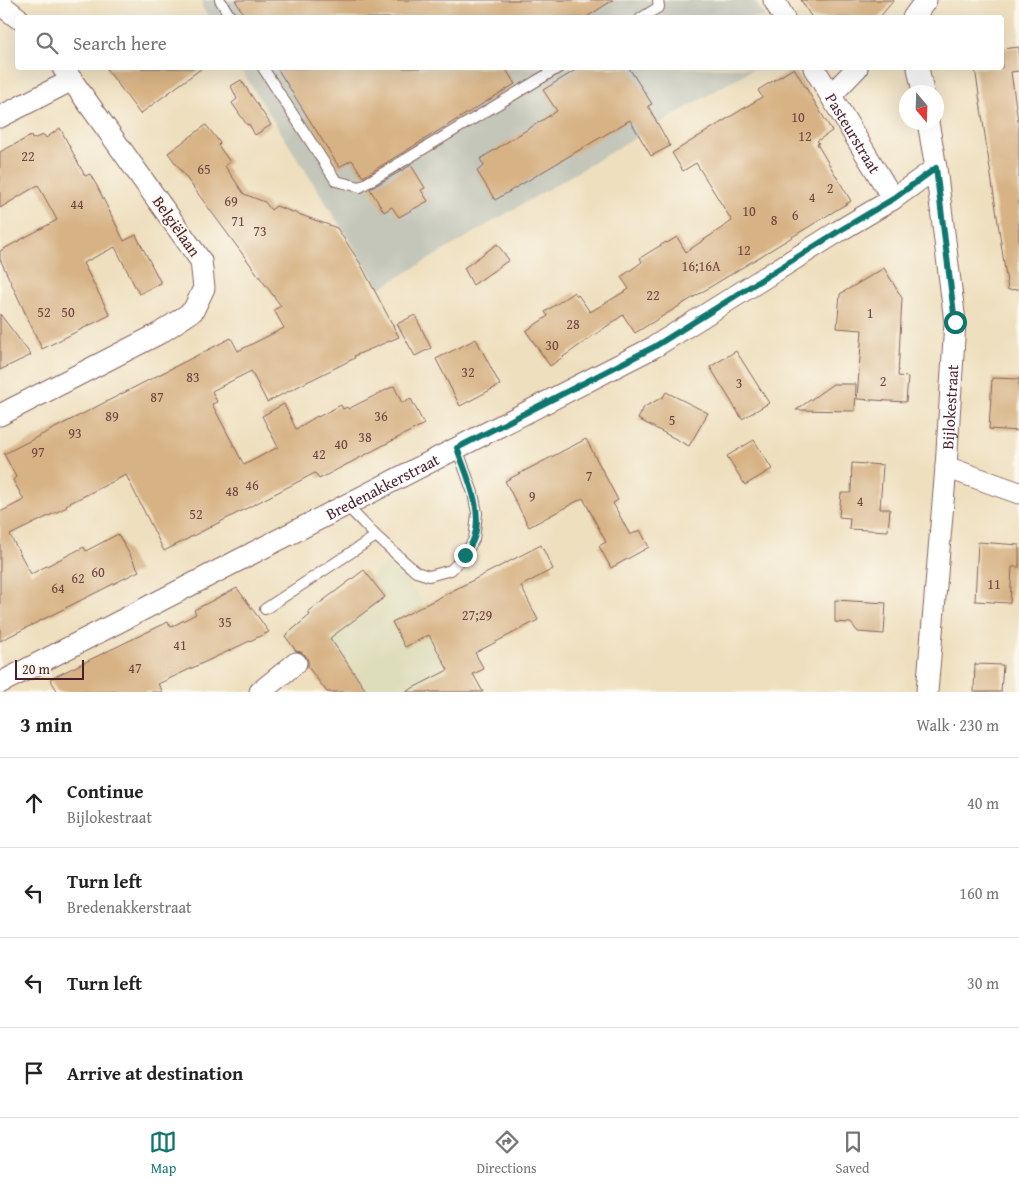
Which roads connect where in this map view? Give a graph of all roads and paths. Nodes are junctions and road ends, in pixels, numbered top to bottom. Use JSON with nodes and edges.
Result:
{"nodes":[{"id":1,"x":220,"y":0,"type":"edge"},
{"id":2,"x":658,"y":0,"type":"edge"},
{"id":3,"x":774,"y":0,"type":"edge"},
{"id":4,"x":926,"y":0,"type":"edge"},
{"id":5,"x":0,"y":4,"type":"edge"},
{"id":6,"x":229,"y":15,"type":"edge"},
{"id":7,"x":646,"y":15,"type":"edge"},
{"id":8,"x":782,"y":15,"type":"edge"},
{"id":9,"x":915,"y":15,"type":"edge"},
{"id":10,"x":15,"y":16,"type":"edge"},
{"id":11,"x":264,"y":70,"type":"edge"},
{"id":12,"x":555,"y":70,"type":"edge"},
{"id":13,"x":815,"y":70,"type":"edge"},
{"id":14,"x":855,"y":70,"type":"edge"},
{"id":15,"x":918,"y":70,"type":"edge"},
{"id":16,"x":68,"y":74,"type":"edge"},
{"id":17,"x":922,"y":85,"type":"edge"},
{"id":18,"x":831,"y":95,"type":"junction"},
{"id":19,"x":0,"y":117,"type":"edge"},
{"id":20,"x":929,"y":130,"type":"edge"},
{"id":21,"x":936,"y":168,"type":"junction"},
{"id":22,"x":893,"y":199,"type":"junction"},
{"id":23,"x":0,"y":415,"type":"edge"},
{"id":24,"x":457,"y":448,"type":"junction"},
{"id":25,"x":946,"y":467,"type":"junction"},
{"id":26,"x":1019,"y":493,"type":"edge"},
{"id":27,"x":346,"y":505,"type":"junction"},
{"id":28,"x":376,"y":536,"type":"junction"},
{"id":29,"x":265,"y":609,"type":"dead end"},
{"id":30,"x":296,"y":664,"type":"dead end"},
{"id":31,"x":0,"y":684,"type":"edge"},
{"id":32,"x":260,"y":692,"type":"edge"},
{"id":33,"x":927,"y":692,"type":"edge"}],
"edges":[{"from":1,"to":6,"type":"lane"},
{"from":2,"to":7,"type":"lane"},
{"from":3,"to":8,"type":"street"},
{"from":4,"to":9,"type":"street"},
{"from":5,"to":10,"type":"street"},
{"from":11,"to":12,"type":"lane"},
{"from":13,"to":18,"type":"street","name":"Pasteurstraat"},
{"from":14,"to":18,"type":"street"},
{"from":15,"to":17,"type":"street"},
{"from":16,"to":19,"type":"street"},
{"from":16,"to":23,"type":"street","name":"Belgiëlaan"},
{"from":18,"to":22,"type":"street","name":"Pasteurstraat"},
{"from":20,"to":21,"type":"street","name":"Bijlokestraat"},
{"from":21,"to":22,"type":"street","name":"Bredenakkerstraat"},
{"from":21,"to":25,"type":"street","name":"Bijlokestraat"},
{"from":22,"to":24,"type":"street","name":"Bredenakkerstraat"},
{"from":24,"to":27,"type":"street","name":"Bredenakkerstraat"},
{"from":24,"to":28,"type":"lane"},
{"from":25,"to":26,"type":"street"},
{"from":25,"to":33,"type":"street","name":"Bijlokestraat"},
{"from":27,"to":28,"type":"lane"},
{"from":27,"to":31,"type":"street","name":"Bredenakkerstraat"},
{"from":28,"to":29,"type":"lane"},
{"from":30,"to":32,"type":"street"}]}
